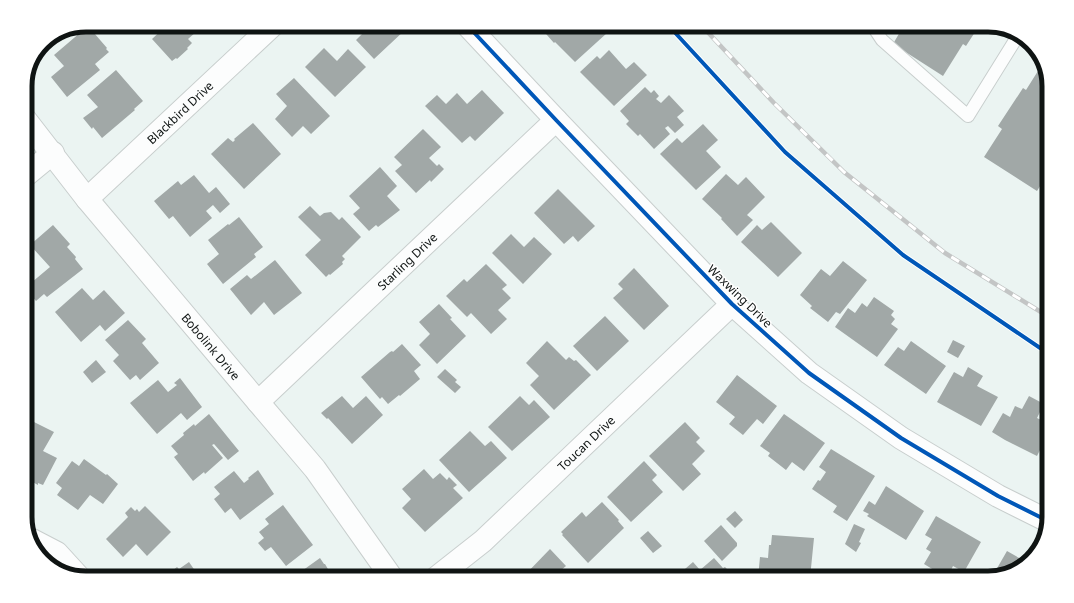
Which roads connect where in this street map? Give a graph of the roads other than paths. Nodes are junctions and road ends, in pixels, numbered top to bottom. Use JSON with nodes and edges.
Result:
{"nodes":[{"id":1,"x":266,"y":32,"type":"edge"},
{"id":2,"x":474,"y":32,"type":"edge"},
{"id":3,"x":877,"y":32,"type":"edge"},
{"id":4,"x":1016,"y":39,"type":"edge"},
{"id":5,"x":556,"y":120,"type":"junction"},
{"id":6,"x":32,"y":128,"type":"edge"},
{"id":7,"x":53,"y":153,"type":"junction"},
{"id":8,"x":32,"y":170,"type":"edge"},
{"id":9,"x":87,"y":199,"type":"junction"},
{"id":10,"x":732,"y":304,"type":"junction"},
{"id":11,"x":258,"y":402,"type":"junction"},
{"id":12,"x":1042,"y":517,"type":"edge"},
{"id":13,"x":39,"y":544,"type":"edge"},
{"id":14,"x":71,"y":569,"type":"edge"},
{"id":15,"x":387,"y":571,"type":"edge"},
{"id":16,"x":445,"y":571,"type":"edge"}],
"edges":[{"from":1,"to":9,"type":"street","name":"Blackbird Drive"},
{"from":2,"to":5,"type":"street","name":"Waxwing Drive"},
{"from":3,"to":4,"type":"lane"},
{"from":5,"to":10,"type":"street","name":"Waxwing Drive"},
{"from":5,"to":11,"type":"street","name":"Starling Drive"},
{"from":6,"to":7,"type":"street","name":"Bobolink Drive"},
{"from":7,"to":8,"type":"street"},
{"from":7,"to":9,"type":"street","name":"Bobolink Drive"},
{"from":9,"to":11,"type":"street","name":"Bobolink Drive"},
{"from":10,"to":12,"type":"street","name":"Waxwing Drive"},
{"from":10,"to":16,"type":"street","name":"Toucan Drive"},
{"from":11,"to":15,"type":"street","name":"Bobolink Drive"},
{"from":13,"to":14,"type":"street"}]}
